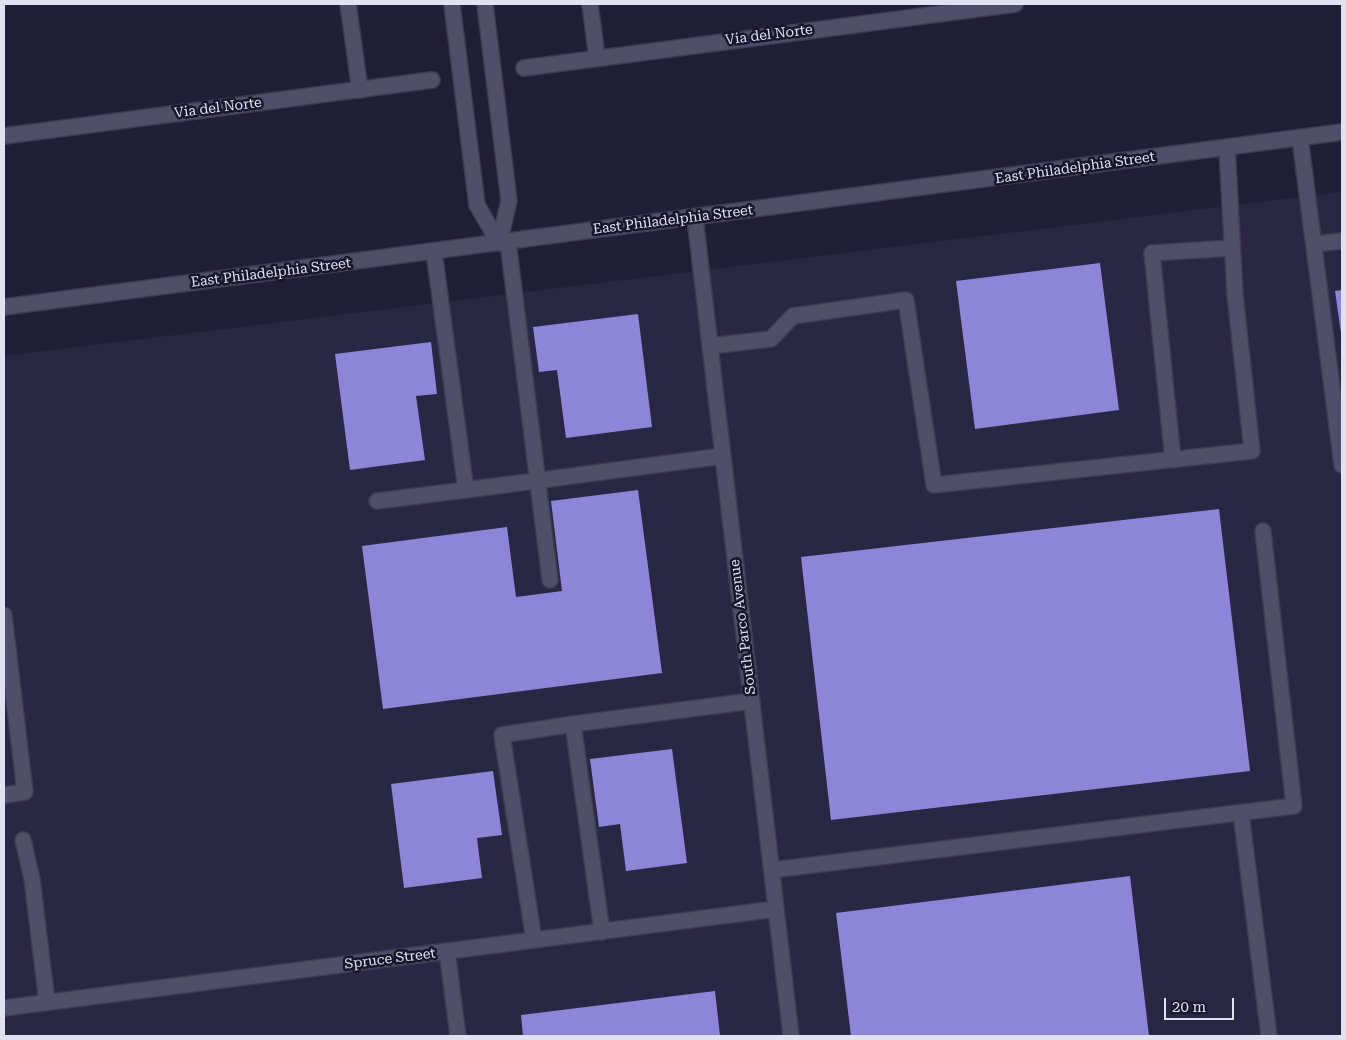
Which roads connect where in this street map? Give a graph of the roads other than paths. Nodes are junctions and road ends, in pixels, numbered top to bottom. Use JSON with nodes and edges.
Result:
{"nodes":[{"id":1,"x":348,"y":4,"type":"edge"},
{"id":2,"x":452,"y":4,"type":"edge"},
{"id":3,"x":485,"y":4,"type":"edge"},
{"id":4,"x":590,"y":4,"type":"edge"},
{"id":5,"x":1014,"y":4,"type":"edge"},
{"id":6,"x":597,"y":58,"type":"junction"},
{"id":7,"x":524,"y":68,"type":"dead end"},
{"id":8,"x":432,"y":80,"type":"dead end"},
{"id":9,"x":360,"y":90,"type":"junction"},
{"id":10,"x":1342,"y":132,"type":"edge"},
{"id":11,"x":4,"y":136,"type":"edge"},
{"id":12,"x":1300,"y":138,"type":"junction"},
{"id":13,"x":1227,"y":148,"type":"junction"},
{"id":14,"x":695,"y":218,"type":"junction"},
{"id":15,"x":1342,"y":241,"type":"edge"},
{"id":16,"x":504,"y":242,"type":"junction"},
{"id":17,"x":1314,"y":244,"type":"junction"},
{"id":18,"x":1232,"y":248,"type":"junction"},
{"id":19,"x":434,"y":252,"type":"junction"},
{"id":20,"x":4,"y":307,"type":"edge"},
{"id":21,"x":710,"y":346,"type":"junction"},
{"id":22,"x":723,"y":456,"type":"junction"},
{"id":23,"x":1173,"y":460,"type":"junction"},
{"id":24,"x":1342,"y":465,"type":"edge"},
{"id":25,"x":539,"y":480,"type":"junction"},
{"id":26,"x":466,"y":490,"type":"junction"},
{"id":27,"x":377,"y":501,"type":"dead end"},
{"id":28,"x":1263,"y":532,"type":"dead end"},
{"id":29,"x":550,"y":580,"type":"dead end"},
{"id":30,"x":4,"y":615,"type":"edge"},
{"id":31,"x":752,"y":701,"type":"junction"},
{"id":32,"x":573,"y":724,"type":"junction"},
{"id":33,"x":4,"y":795,"type":"edge"},
{"id":34,"x":1241,"y":813,"type":"junction"},
{"id":35,"x":22,"y":840,"type":"dead end"},
{"id":36,"x":772,"y":870,"type":"junction"},
{"id":37,"x":776,"y":909,"type":"junction"},
{"id":38,"x":602,"y":932,"type":"junction"},
{"id":39,"x":534,"y":940,"type":"junction"},
{"id":40,"x":447,"y":951,"type":"junction"},
{"id":41,"x":47,"y":1002,"type":"junction"},
{"id":42,"x":4,"y":1008,"type":"edge"},
{"id":43,"x":458,"y":1036,"type":"edge"},
{"id":44,"x":792,"y":1036,"type":"edge"},
{"id":45,"x":1269,"y":1036,"type":"edge"}],
"edges":[{"from":1,"to":9,"type":"street"},
{"from":2,"to":16,"type":"street"},
{"from":3,"to":16,"type":"street"},
{"from":4,"to":6,"type":"street"},
{"from":5,"to":6,"type":"street","name":"Via del Norte"},
{"from":6,"to":7,"type":"street","name":"Via del Norte"},
{"from":8,"to":9,"type":"street","name":"Via del Norte"},
{"from":9,"to":11,"type":"street","name":"Via del Norte"},
{"from":10,"to":12,"type":"street","name":"East Philadelphia Street"},
{"from":12,"to":13,"type":"street","name":"East Philadelphia Street"},
{"from":12,"to":17,"type":"street"},
{"from":13,"to":14,"type":"street","name":"East Philadelphia Street"},
{"from":13,"to":18,"type":"street"},
{"from":14,"to":16,"type":"street","name":"East Philadelphia Street"},
{"from":14,"to":21,"type":"street","name":"South Parco Avenue"},
{"from":15,"to":17,"type":"street"},
{"from":16,"to":19,"type":"street","name":"East Philadelphia Street"},
{"from":16,"to":25,"type":"street"},
{"from":17,"to":24,"type":"street"},
{"from":18,"to":23,"type":"street"},
{"from":18,"to":23,"type":"street"},
{"from":19,"to":20,"type":"street","name":"East Philadelphia Street"},
{"from":19,"to":26,"type":"street"},
{"from":21,"to":22,"type":"street","name":"South Parco Avenue"},
{"from":21,"to":23,"type":"street"},
{"from":22,"to":25,"type":"street"},
{"from":22,"to":31,"type":"street","name":"South Parco Avenue"},
{"from":25,"to":26,"type":"street"},
{"from":25,"to":29,"type":"street"},
{"from":26,"to":27,"type":"street"},
{"from":28,"to":34,"type":"street"},
{"from":30,"to":33,"type":"street"},
{"from":31,"to":32,"type":"street"},
{"from":31,"to":36,"type":"street","name":"South Parco Avenue"},
{"from":32,"to":38,"type":"street"},
{"from":32,"to":39,"type":"street"},
{"from":34,"to":36,"type":"street"},
{"from":34,"to":45,"type":"street"},
{"from":35,"to":41,"type":"street"},
{"from":36,"to":37,"type":"street","name":"South Parco Avenue"},
{"from":37,"to":38,"type":"street","name":"Spruce Street"},
{"from":37,"to":44,"type":"street","name":"South Parco Avenue"},
{"from":38,"to":39,"type":"street","name":"Spruce Street"},
{"from":39,"to":40,"type":"street","name":"Spruce Street"},
{"from":40,"to":41,"type":"street","name":"Spruce Street"},
{"from":40,"to":43,"type":"street"},
{"from":41,"to":42,"type":"street","name":"Spruce Street"}]}
